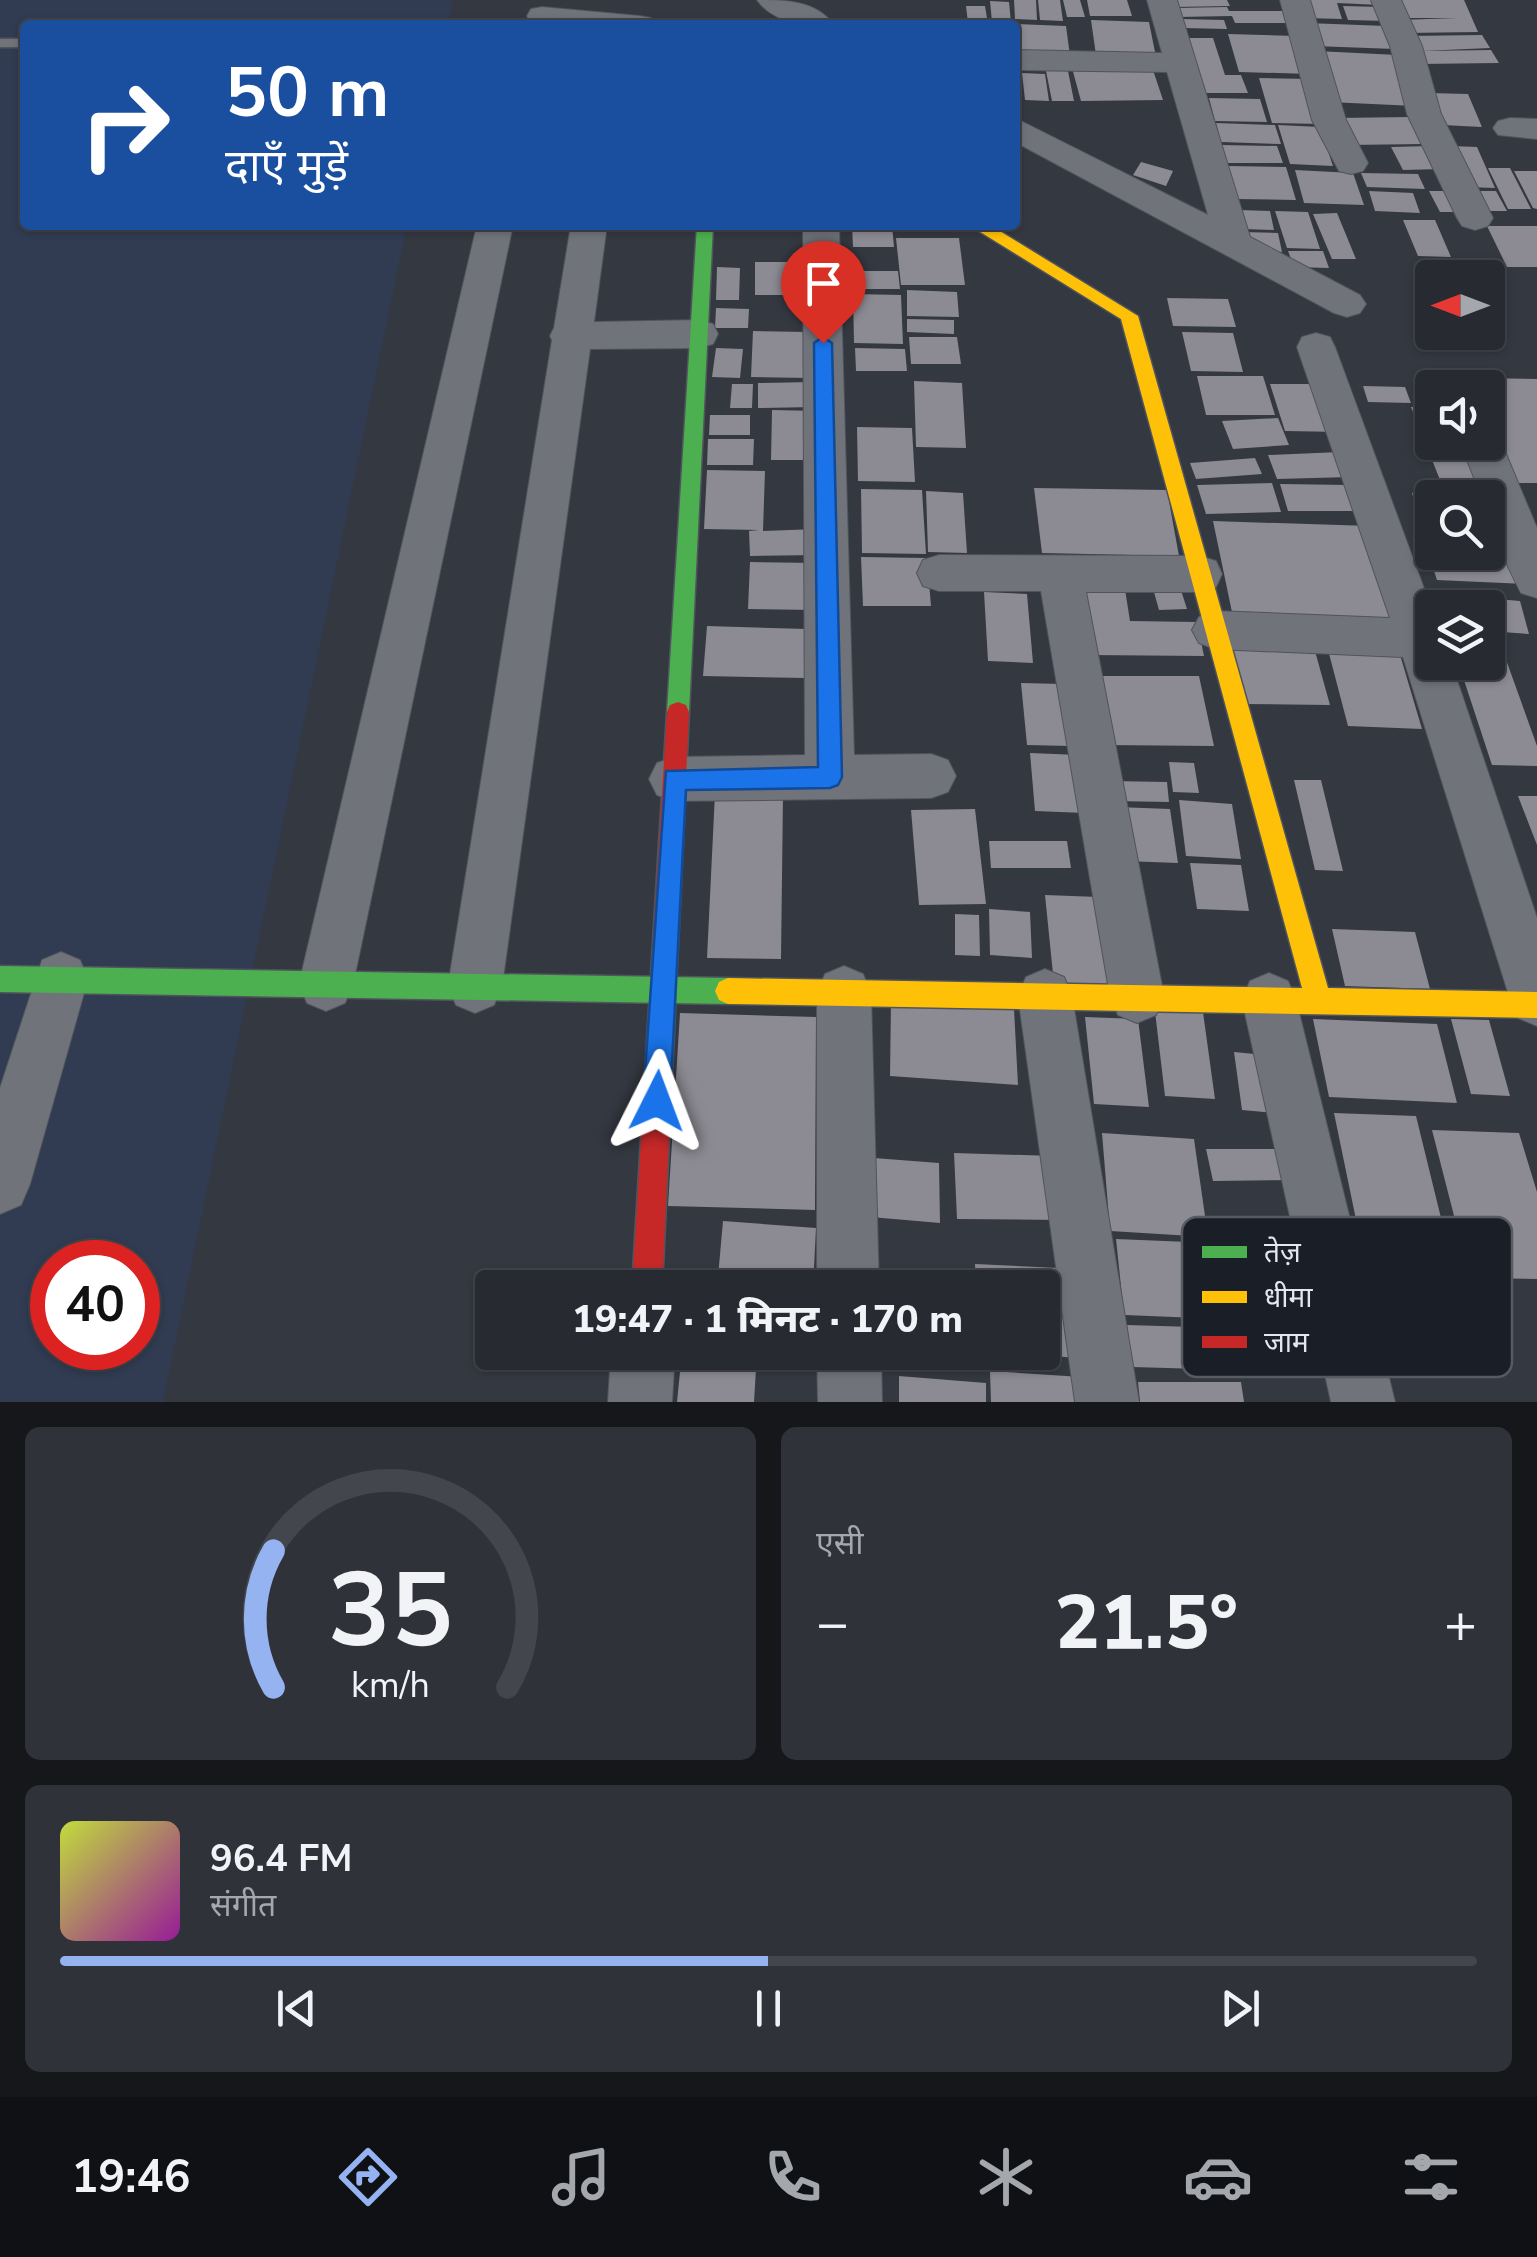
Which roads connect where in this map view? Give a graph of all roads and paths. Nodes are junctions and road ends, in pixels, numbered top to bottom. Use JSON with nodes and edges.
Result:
{"nodes":[{"id":1,"x":772,"y":0,"type":"edge"},
{"id":2,"x":1162,"y":0,"type":"edge"},
{"id":3,"x":1295,"y":0,"type":"edge"},
{"id":4,"x":1386,"y":0,"type":"edge"},
{"id":5,"x":542,"y":14,"type":"edge"},
{"id":6,"x":595,"y":20,"type":"edge"},
{"id":7,"x":810,"y":20,"type":"edge"},
{"id":8,"x":1020,"y":60,"type":"edge"},
{"id":9,"x":1181,"y":63,"type":"junction"},
{"id":10,"x":1020,"y":131,"type":"edge"},
{"id":11,"x":1350,"y":163,"type":"dead end"},
{"id":12,"x":1474,"y":218,"type":"dead end"},
{"id":13,"x":494,"y":230,"type":"edge"},
{"id":14,"x":587,"y":230,"type":"edge"},
{"id":15,"x":705,"y":230,"type":"edge"},
{"id":16,"x":821,"y":230,"type":"edge"},
{"id":17,"x":985,"y":230,"type":"edge"},
{"id":18,"x":1234,"y":244,"type":"junction"},
{"id":19,"x":1347,"y":304,"type":"dead end"},
{"id":20,"x":699,"y":334,"type":"junction"},
{"id":21,"x":569,"y":336,"type":"junction"},
{"id":22,"x":1316,"y":347,"type":"dead end"},
{"id":23,"x":1487,"y":460,"type":"edge"},
{"id":24,"x":939,"y":573,"type":"dead end"},
{"id":25,"x":1060,"y":573,"type":"junction"},
{"id":26,"x":1200,"y":574,"type":"junction"},
{"id":27,"x":1537,"y":580,"type":"edge"},
{"id":28,"x":1415,"y":624,"type":"edge"},
{"id":29,"x":1215,"y":630,"type":"junction"},
{"id":30,"x":1415,"y":638,"type":"edge"},
{"id":31,"x":1434,"y":680,"type":"edge"},
{"id":32,"x":930,"y":776,"type":"dead end"},
{"id":33,"x":830,"y":777,"type":"junction"},
{"id":34,"x":674,"y":779,"type":"junction"},
{"id":35,"x":0,"y":979,"type":"edge"},
{"id":36,"x":62,"y":979,"type":"junction"},
{"id":37,"x":326,"y":984,"type":"junction"},
{"id":38,"x":476,"y":986,"type":"junction"},
{"id":39,"x":663,"y":990,"type":"junction"},
{"id":40,"x":844,"y":993,"type":"junction"},
{"id":41,"x":1045,"y":996,"type":"junction"},
{"id":42,"x":1137,"y":996,"type":"junction"},
{"id":43,"x":1294,"y":1001,"type":"junction"},
{"id":44,"x":1537,"y":1002,"type":"edge"},
{"id":45,"x":0,"y":1184,"type":"edge"},
{"id":46,"x":1331,"y":1217,"type":"edge"},
{"id":47,"x":647,"y":1270,"type":"edge"},
{"id":48,"x":848,"y":1270,"type":"edge"},
{"id":49,"x":642,"y":1370,"type":"edge"},
{"id":50,"x":849,"y":1370,"type":"edge"},
{"id":51,"x":1359,"y":1377,"type":"edge"},
{"id":52,"x":640,"y":1402,"type":"edge"},
{"id":53,"x":850,"y":1402,"type":"edge"},
{"id":54,"x":1108,"y":1402,"type":"edge"},
{"id":55,"x":1363,"y":1402,"type":"edge"}],
"edges":[{"from":1,"to":7,"type":"street"},
{"from":2,"to":9,"type":"street"},
{"from":3,"to":11,"type":"street"},
{"from":4,"to":12,"type":"street"},
{"from":5,"to":6,"type":"street"},
{"from":8,"to":9,"type":"street"},
{"from":9,"to":18,"type":"street"},
{"from":10,"to":18,"type":"street"},
{"from":13,"to":37,"type":"street"},
{"from":14,"to":21,"type":"street"},
{"from":15,"to":20,"type":"street"},
{"from":16,"to":33,"type":"street"},
{"from":17,"to":26,"type":"street"},
{"from":18,"to":19,"type":"street"},
{"from":20,"to":21,"type":"street"},
{"from":20,"to":34,"type":"street"},
{"from":21,"to":38,"type":"street"},
{"from":22,"to":28,"type":"street"},
{"from":23,"to":27,"type":"street"},
{"from":24,"to":25,"type":"street"},
{"from":25,"to":26,"type":"street"},
{"from":25,"to":42,"type":"street"},
{"from":26,"to":29,"type":"street"},
{"from":29,"to":30,"type":"street"},
{"from":29,"to":43,"type":"street"},
{"from":31,"to":44,"type":"street"},
{"from":32,"to":33,"type":"street"},
{"from":33,"to":34,"type":"street"},
{"from":34,"to":39,"type":"street"},
{"from":35,"to":36,"type":"street"},
{"from":36,"to":37,"type":"street"},
{"from":36,"to":45,"type":"street"},
{"from":37,"to":38,"type":"street"},
{"from":38,"to":39,"type":"street"},
{"from":39,"to":40,"type":"street"},
{"from":39,"to":47,"type":"street"},
{"from":40,"to":41,"type":"street"},
{"from":40,"to":48,"type":"street"},
{"from":41,"to":42,"type":"street"},
{"from":41,"to":54,"type":"street"},
{"from":42,"to":43,"type":"street"},
{"from":43,"to":44,"type":"street"},
{"from":43,"to":46,"type":"street"},
{"from":49,"to":52,"type":"street"},
{"from":50,"to":53,"type":"street"},
{"from":51,"to":55,"type":"street"}]}
